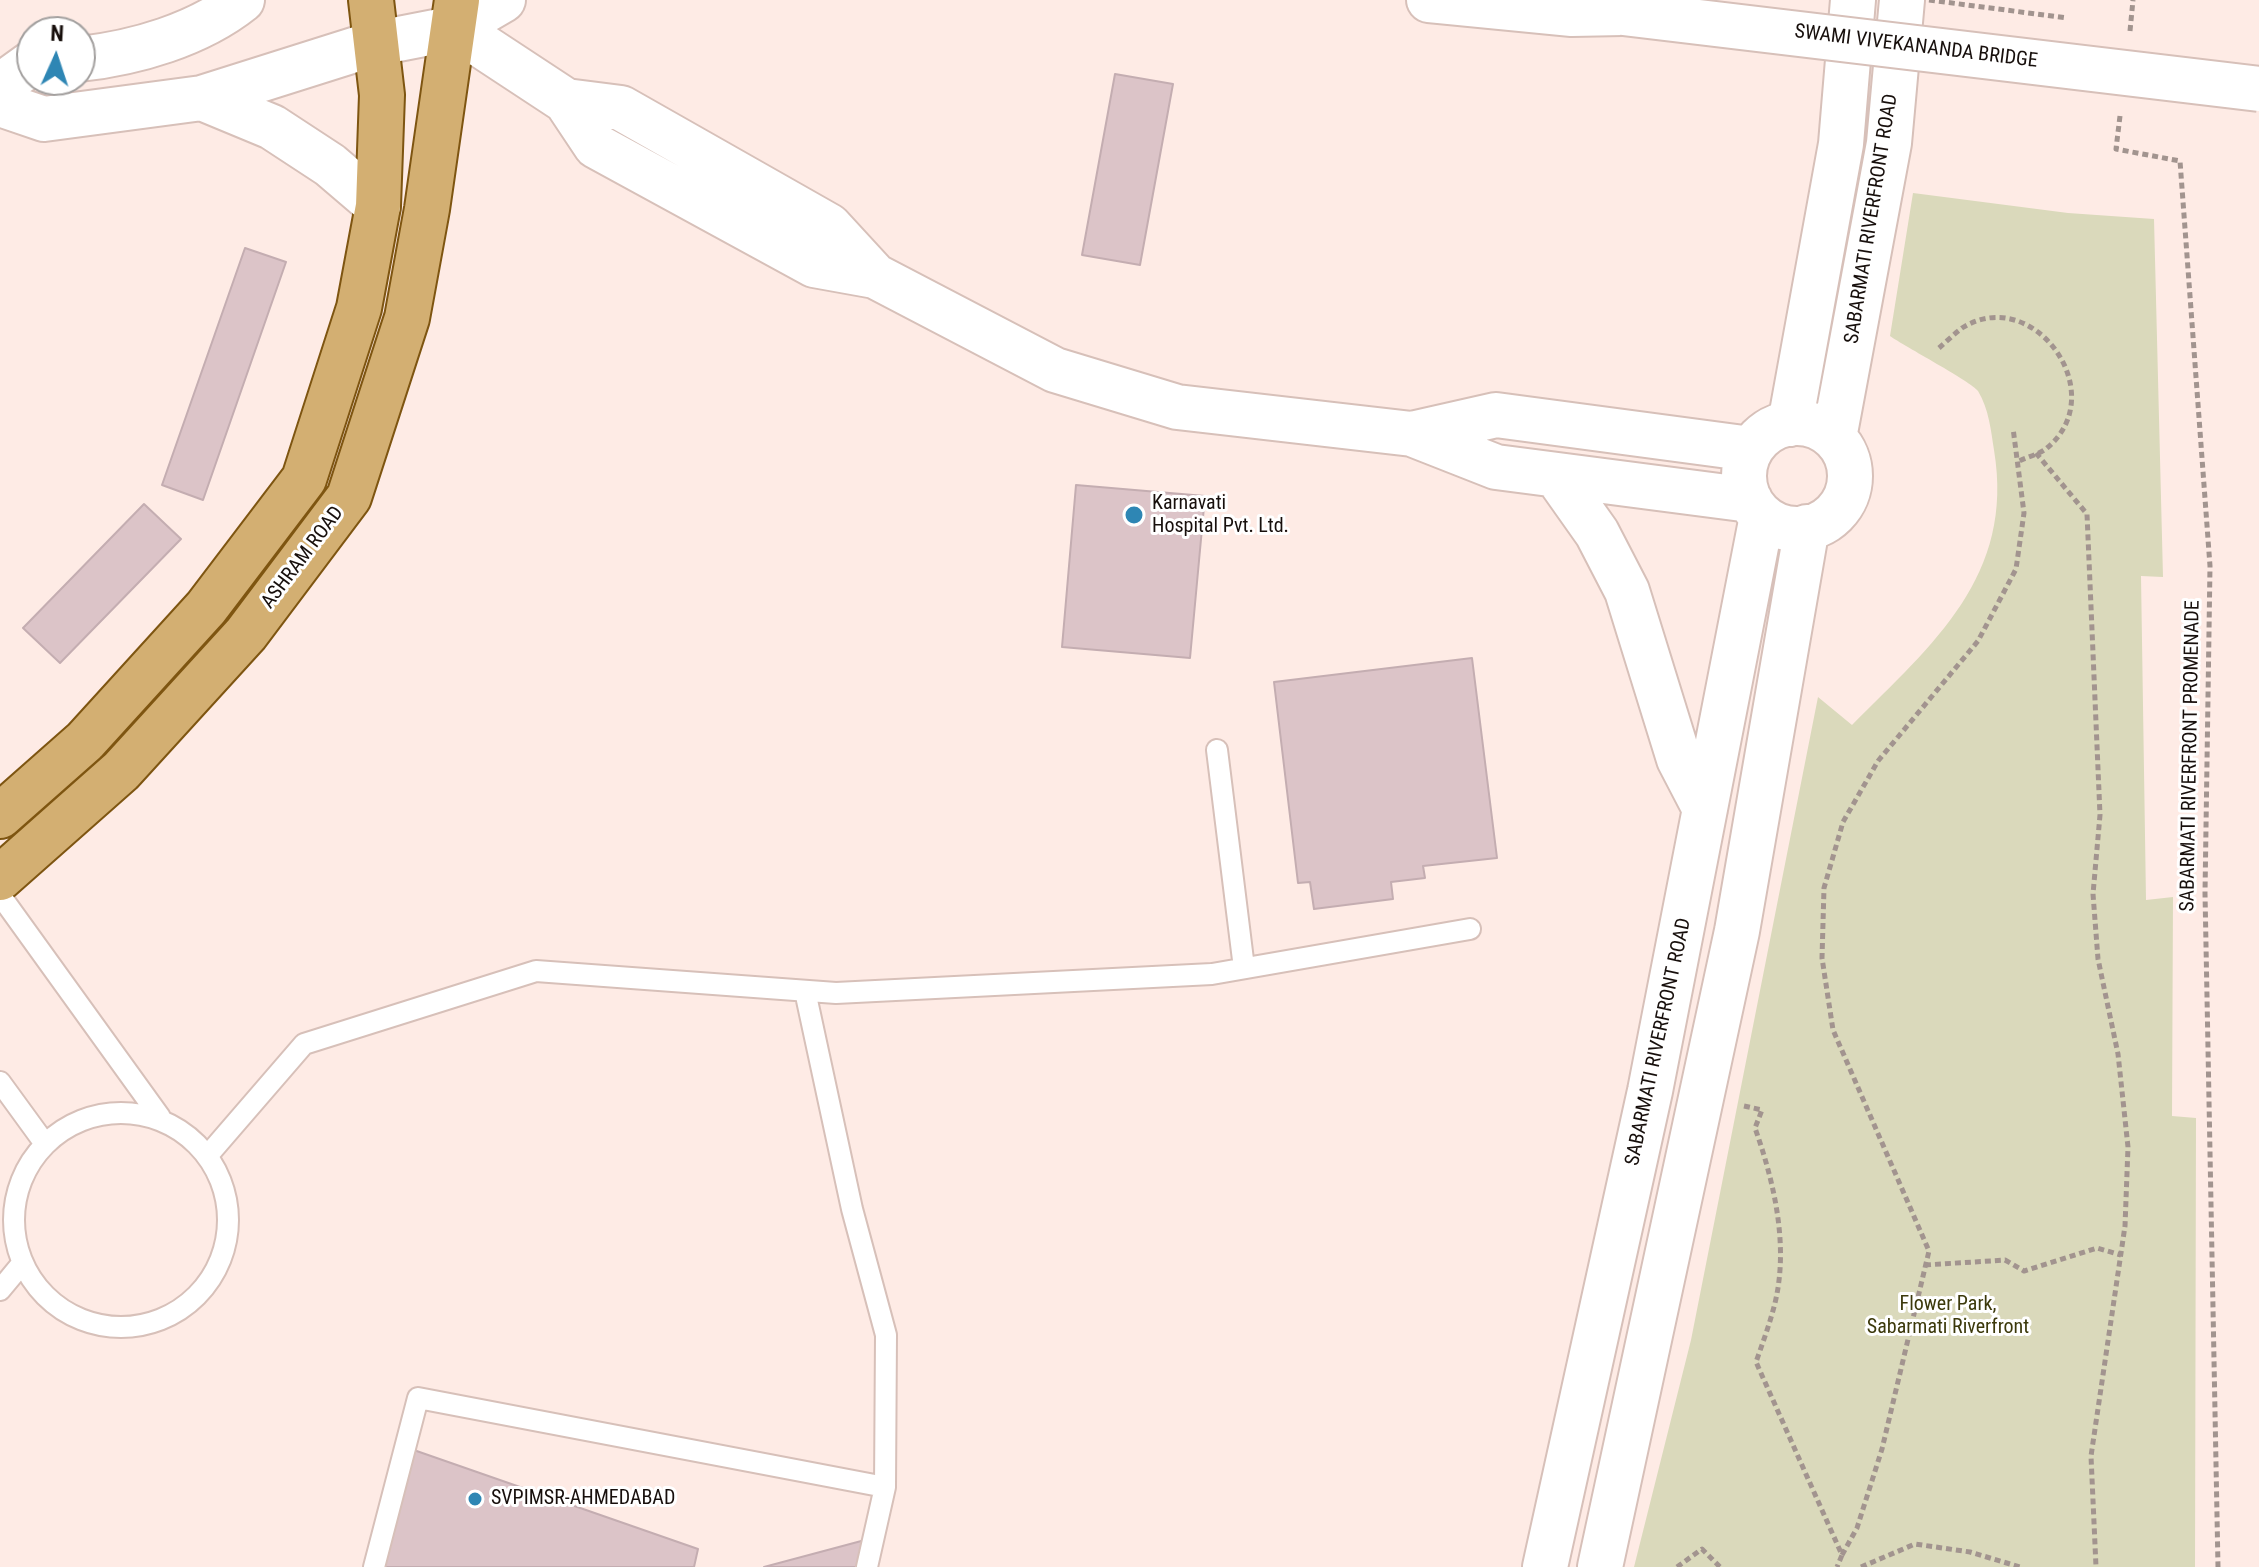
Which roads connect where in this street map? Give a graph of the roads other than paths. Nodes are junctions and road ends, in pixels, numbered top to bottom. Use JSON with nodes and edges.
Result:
{"nodes":[{"id":1,"x":242,"y":0,"type":"edge"},
{"id":2,"x":371,"y":0,"type":"edge"},
{"id":3,"x":503,"y":0,"type":"edge"},
{"id":4,"x":1429,"y":0,"type":"edge"},
{"id":5,"x":1853,"y":0,"type":"edge"},
{"id":6,"x":1902,"y":0,"type":"edge"},
{"id":7,"x":1574,"y":7,"type":"edge"},
{"id":8,"x":456,"y":14,"type":"edge"},
{"id":9,"x":373,"y":44,"type":"junction"},
{"id":10,"x":96,"y":56,"type":"edge"},
{"id":11,"x":2259,"y":89,"type":"edge"},
{"id":12,"x":202,"y":98,"type":"junction"},
{"id":13,"x":0,"y":104,"type":"edge"},
{"id":14,"x":378,"y":206,"type":"junction"},
{"id":15,"x":1790,"y":424,"type":"junction"},
{"id":16,"x":1412,"y":434,"type":"junction"},
{"id":17,"x":1834,"y":438,"type":"junction"},
{"id":18,"x":1751,"y":449,"type":"junction"},
{"id":19,"x":1556,"y":475,"type":"junction"},
{"id":20,"x":1756,"y":508,"type":"junction"},
{"id":21,"x":1807,"y":527,"type":"junction"},
{"id":22,"x":1217,"y":750,"type":"dead end"},
{"id":23,"x":1705,"y":809,"type":"junction"},
{"id":24,"x":0,"y":816,"type":"edge"},
{"id":25,"x":0,"y":878,"type":"edge"},
{"id":26,"x":0,"y":895,"type":"edge"},
{"id":27,"x":1470,"y":929,"type":"dead end"},
{"id":28,"x":1244,"y":968,"type":"junction"},
{"id":29,"x":805,"y":991,"type":"junction"},
{"id":30,"x":0,"y":1082,"type":"edge"},
{"id":31,"x":1650,"y":1091,"type":"junction"},
{"id":32,"x":1719,"y":1104,"type":"junction"},
{"id":33,"x":160,"y":1117,"type":"junction"},
{"id":34,"x":43,"y":1141,"type":"junction"},
{"id":35,"x":209,"y":1154,"type":"junction"},
{"id":36,"x":20,"y":1266,"type":"junction"},
{"id":37,"x":0,"y":1290,"type":"edge"},
{"id":38,"x":885,"y":1487,"type":"junction"},
{"id":39,"x":374,"y":1567,"type":"edge"},
{"id":40,"x":867,"y":1567,"type":"edge"},
{"id":41,"x":1545,"y":1567,"type":"edge"},
{"id":42,"x":1600,"y":1567,"type":"edge"}],
"edges":[{"from":1,"to":10,"type":"street"},
{"from":2,"to":9,"type":"main road"},
{"from":3,"to":8,"type":"street"},
{"from":4,"to":7,"type":"street","name":"SWAMI VIVEKANANDA BRIDGE"},
{"from":5,"to":15,"type":"street"},
{"from":6,"to":17,"type":"street","name":"SABARMATI RIVERFRONT ROAD"},
{"from":7,"to":11,"type":"street","name":"SWAMI VIVEKANANDA BRIDGE","bridge":true},
{"from":8,"to":9,"type":"street"},
{"from":8,"to":16,"type":"street"},
{"from":8,"to":25,"type":"main road","name":"ASHRAM ROAD"},
{"from":9,"to":12,"type":"street"},
{"from":9,"to":14,"type":"main road"},
{"from":12,"to":13,"type":"street"},
{"from":12,"to":14,"type":"street"},
{"from":14,"to":24,"type":"main road"},
{"from":15,"to":17,"type":"street"},
{"from":15,"to":18,"type":"street"},
{"from":16,"to":18,"type":"street"},
{"from":16,"to":19,"type":"street"},
{"from":17,"to":21,"type":"street"},
{"from":18,"to":20,"type":"street"},
{"from":19,"to":20,"type":"street"},
{"from":19,"to":23,"type":"street"},
{"from":20,"to":21,"type":"street"},
{"from":20,"to":23,"type":"street","name":"SABARMATI RIVERFRONT ROAD"},
{"from":21,"to":32,"type":"street"},
{"from":22,"to":28,"type":"lane"},
{"from":23,"to":31,"type":"street","name":"SABARMATI RIVERFRONT ROAD"},
{"from":26,"to":33,"type":"lane"},
{"from":27,"to":28,"type":"lane"},
{"from":28,"to":29,"type":"lane"},
{"from":29,"to":35,"type":"lane"},
{"from":29,"to":38,"type":"lane"},
{"from":30,"to":34,"type":"lane"},
{"from":31,"to":32,"type":"street"},
{"from":31,"to":41,"type":"street","name":"SABARMATI RIVERFRONT ROAD"},
{"from":32,"to":42,"type":"street"},
{"from":33,"to":34,"type":"lane"},
{"from":33,"to":35,"type":"lane"},
{"from":34,"to":36,"type":"lane"},
{"from":35,"to":36,"type":"lane"},
{"from":36,"to":37,"type":"lane"},
{"from":38,"to":39,"type":"lane"},
{"from":38,"to":40,"type":"lane"}]}
